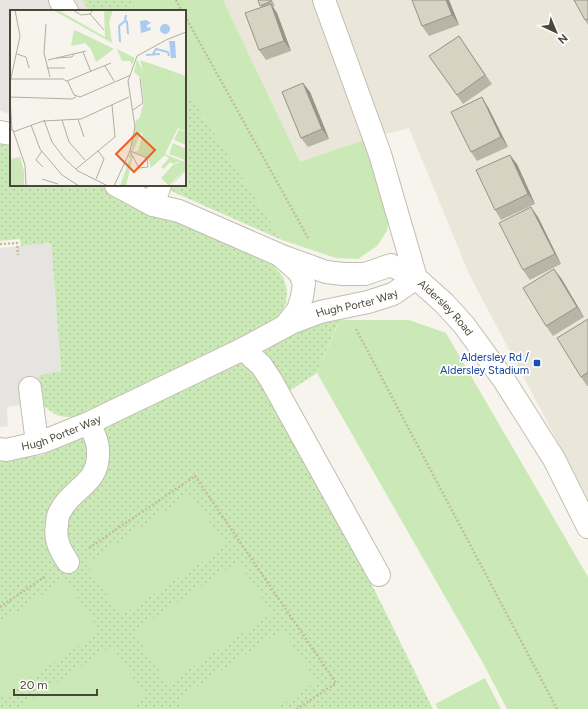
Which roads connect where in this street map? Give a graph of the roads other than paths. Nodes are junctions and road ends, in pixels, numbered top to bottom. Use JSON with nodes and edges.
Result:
{"nodes":[{"id":1,"x":60,"y":0,"type":"edge"},
{"id":2,"x":324,"y":0,"type":"edge"},
{"id":3,"x":66,"y":10,"type":"edge"},
{"id":4,"x":0,"y":132,"type":"edge"},
{"id":5,"x":10,"y":134,"type":"edge"},
{"id":6,"x":120,"y":186,"type":"edge"},
{"id":7,"x":157,"y":195,"type":"edge"},
{"id":8,"x":282,"y":256,"type":"junction"},
{"id":9,"x":416,"y":278,"type":"junction"},
{"id":10,"x":286,"y":326,"type":"junction"},
{"id":11,"x":243,"y":349,"type":"junction"},
{"id":12,"x":30,"y":388,"type":"dead end"},
{"id":13,"x":89,"y":423,"type":"junction"},
{"id":14,"x":37,"y":443,"type":"junction"},
{"id":15,"x":0,"y":449,"type":"edge"},
{"id":16,"x":588,"y":527,"type":"edge"},
{"id":17,"x":68,"y":562,"type":"road end"},
{"id":18,"x":379,"y":575,"type":"dead end"}],
"edges":[{"from":1,"to":3,"type":"street"},
{"from":2,"to":9,"type":"street","name":"Aldersley Road"},
{"from":4,"to":5,"type":"street"},
{"from":6,"to":7,"type":"street","name":"Hugh Porter Way"},
{"from":7,"to":8,"type":"street","name":"Hugh Porter Way"},
{"from":8,"to":9,"type":"street","name":"Hugh Porter Way"},
{"from":8,"to":10,"type":"street"},
{"from":9,"to":10,"type":"street","name":"Hugh Porter Way"},
{"from":9,"to":16,"type":"street","name":"Aldersley Road"},
{"from":10,"to":11,"type":"street","name":"Hugh Porter Way"},
{"from":11,"to":13,"type":"street","name":"Hugh Porter Way"},
{"from":11,"to":18,"type":"street"},
{"from":12,"to":14,"type":"street"},
{"from":13,"to":14,"type":"street","name":"Hugh Porter Way"},
{"from":13,"to":17,"type":"street"},
{"from":14,"to":15,"type":"street","name":"Hugh Porter Way"}]}
